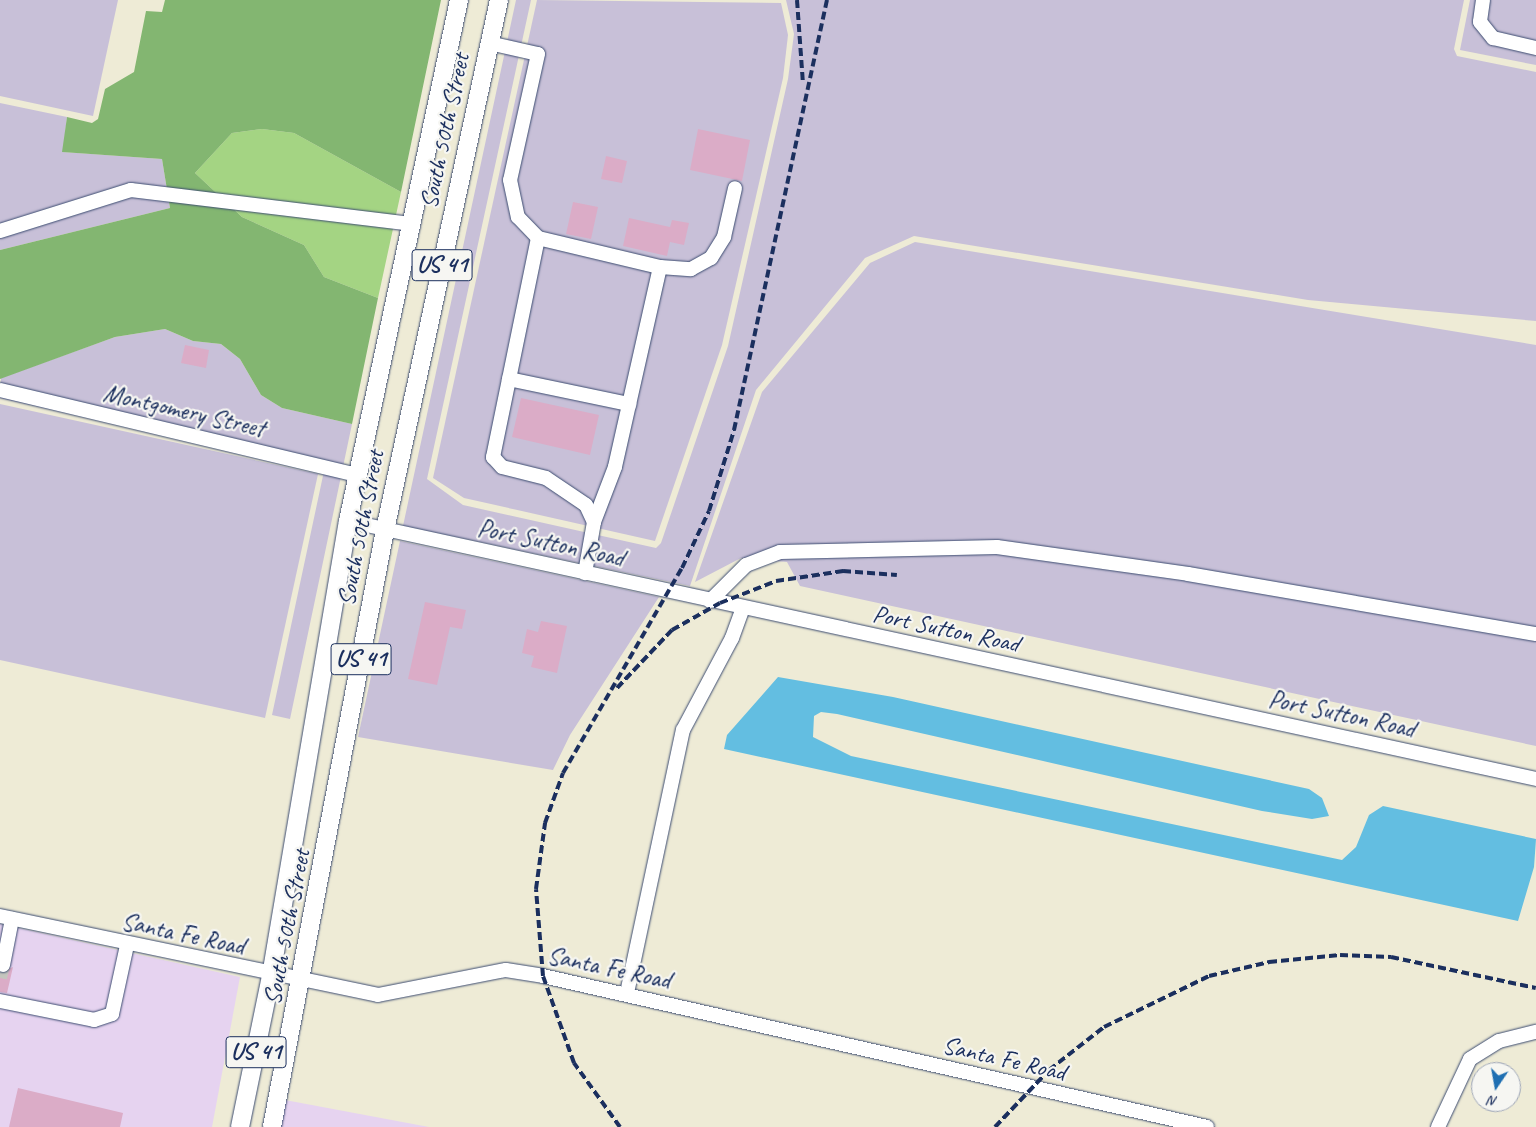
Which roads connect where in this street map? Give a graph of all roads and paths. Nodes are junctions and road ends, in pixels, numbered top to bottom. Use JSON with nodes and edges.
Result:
{"nodes":[{"id":1,"x":459,"y":0,"type":"edge"},
{"id":2,"x":498,"y":0,"type":"edge"},
{"id":3,"x":1483,"y":0,"type":"edge"},
{"id":4,"x":489,"y":43,"type":"junction"},
{"id":5,"x":1536,"y":48,"type":"edge"},
{"id":6,"x":735,"y":188,"type":"dead end"},
{"id":7,"x":411,"y":224,"type":"junction"},
{"id":8,"x":0,"y":231,"type":"edge"},
{"id":9,"x":538,"y":238,"type":"junction"},
{"id":10,"x":660,"y":267,"type":"junction"},
{"id":11,"x":509,"y":379,"type":"junction"},
{"id":12,"x":0,"y":390,"type":"edge"},
{"id":13,"x":629,"y":404,"type":"junction"},
{"id":14,"x":357,"y":475,"type":"junction"},
{"id":15,"x":348,"y":521,"type":"junction"},
{"id":16,"x":594,"y":522,"type":"junction"},
{"id":17,"x":385,"y":530,"type":"junction"},
{"id":18,"x":585,"y":573,"type":"junction"},
{"id":19,"x":710,"y":601,"type":"junction"},
{"id":20,"x":743,"y":608,"type":"junction"},
{"id":21,"x":1536,"y":634,"type":"edge"},
{"id":22,"x":1536,"y":779,"type":"edge"},
{"id":23,"x":6,"y":918,"type":"edge"},
{"id":24,"x":128,"y":945,"type":"junction"},
{"id":25,"x":3,"y":965,"type":"dead end"},
{"id":26,"x":271,"y":976,"type":"junction"},
{"id":27,"x":303,"y":982,"type":"junction"},
{"id":28,"x":627,"y":993,"type":"junction"},
{"id":29,"x":0,"y":1001,"type":"edge"},
{"id":30,"x":1536,"y":1032,"type":"edge"},
{"id":31,"x":240,"y":1127,"type":"edge"},
{"id":32,"x":272,"y":1127,"type":"edge"},
{"id":33,"x":1207,"y":1127,"type":"edge"},
{"id":34,"x":1438,"y":1127,"type":"edge"}],
"edges":[{"from":1,"to":7,"type":"main road","name":"South 50th Street","number":"US 41"},
{"from":2,"to":4,"type":"main road","name":"South 50th Street","number":"US 41"},
{"from":3,"to":5,"type":"street"},
{"from":4,"to":9,"type":"street"},
{"from":4,"to":17,"type":"main road","name":"South 50th Street","number":"US 41"},
{"from":6,"to":10,"type":"street"},
{"from":7,"to":8,"type":"street"},
{"from":7,"to":14,"type":"main road","name":"South 50th Street","number":"US 41"},
{"from":9,"to":10,"type":"street"},
{"from":9,"to":11,"type":"street"},
{"from":10,"to":13,"type":"street"},
{"from":11,"to":13,"type":"street"},
{"from":11,"to":16,"type":"street"},
{"from":12,"to":14,"type":"street","name":"Montgomery Street"},
{"from":13,"to":16,"type":"street"},
{"from":14,"to":15,"type":"main road","name":"South 50th Street","number":"US 41"},
{"from":15,"to":17,"type":"street","name":"Port Sutton Road"},
{"from":15,"to":26,"type":"main road","name":"South 50th Street","number":"US 41"},
{"from":16,"to":18,"type":"street"},
{"from":17,"to":18,"type":"street","name":"Port Sutton Road"},
{"from":17,"to":27,"type":"main road","name":"South 50th Street","number":"US 41"},
{"from":18,"to":19,"type":"street","name":"Port Sutton Road"},
{"from":19,"to":20,"type":"street","name":"Port Sutton Road"},
{"from":19,"to":21,"type":"street"},
{"from":20,"to":22,"type":"street","name":"Port Sutton Road"},
{"from":20,"to":28,"type":"street"},
{"from":23,"to":24,"type":"street","name":"Santa Fe Road"},
{"from":23,"to":25,"type":"street"},
{"from":24,"to":26,"type":"street","name":"Santa Fe Road"},
{"from":24,"to":29,"type":"street"},
{"from":26,"to":27,"type":"street","name":"Santa Fe Road"},
{"from":26,"to":31,"type":"main road","name":"South 50th Street","number":"US 41"},
{"from":27,"to":28,"type":"street","name":"Santa Fe Road"},
{"from":27,"to":32,"type":"main road","name":"South 50th Street","number":"US 41"},
{"from":28,"to":33,"type":"street","name":"Santa Fe Road"},
{"from":30,"to":34,"type":"street"}]}
